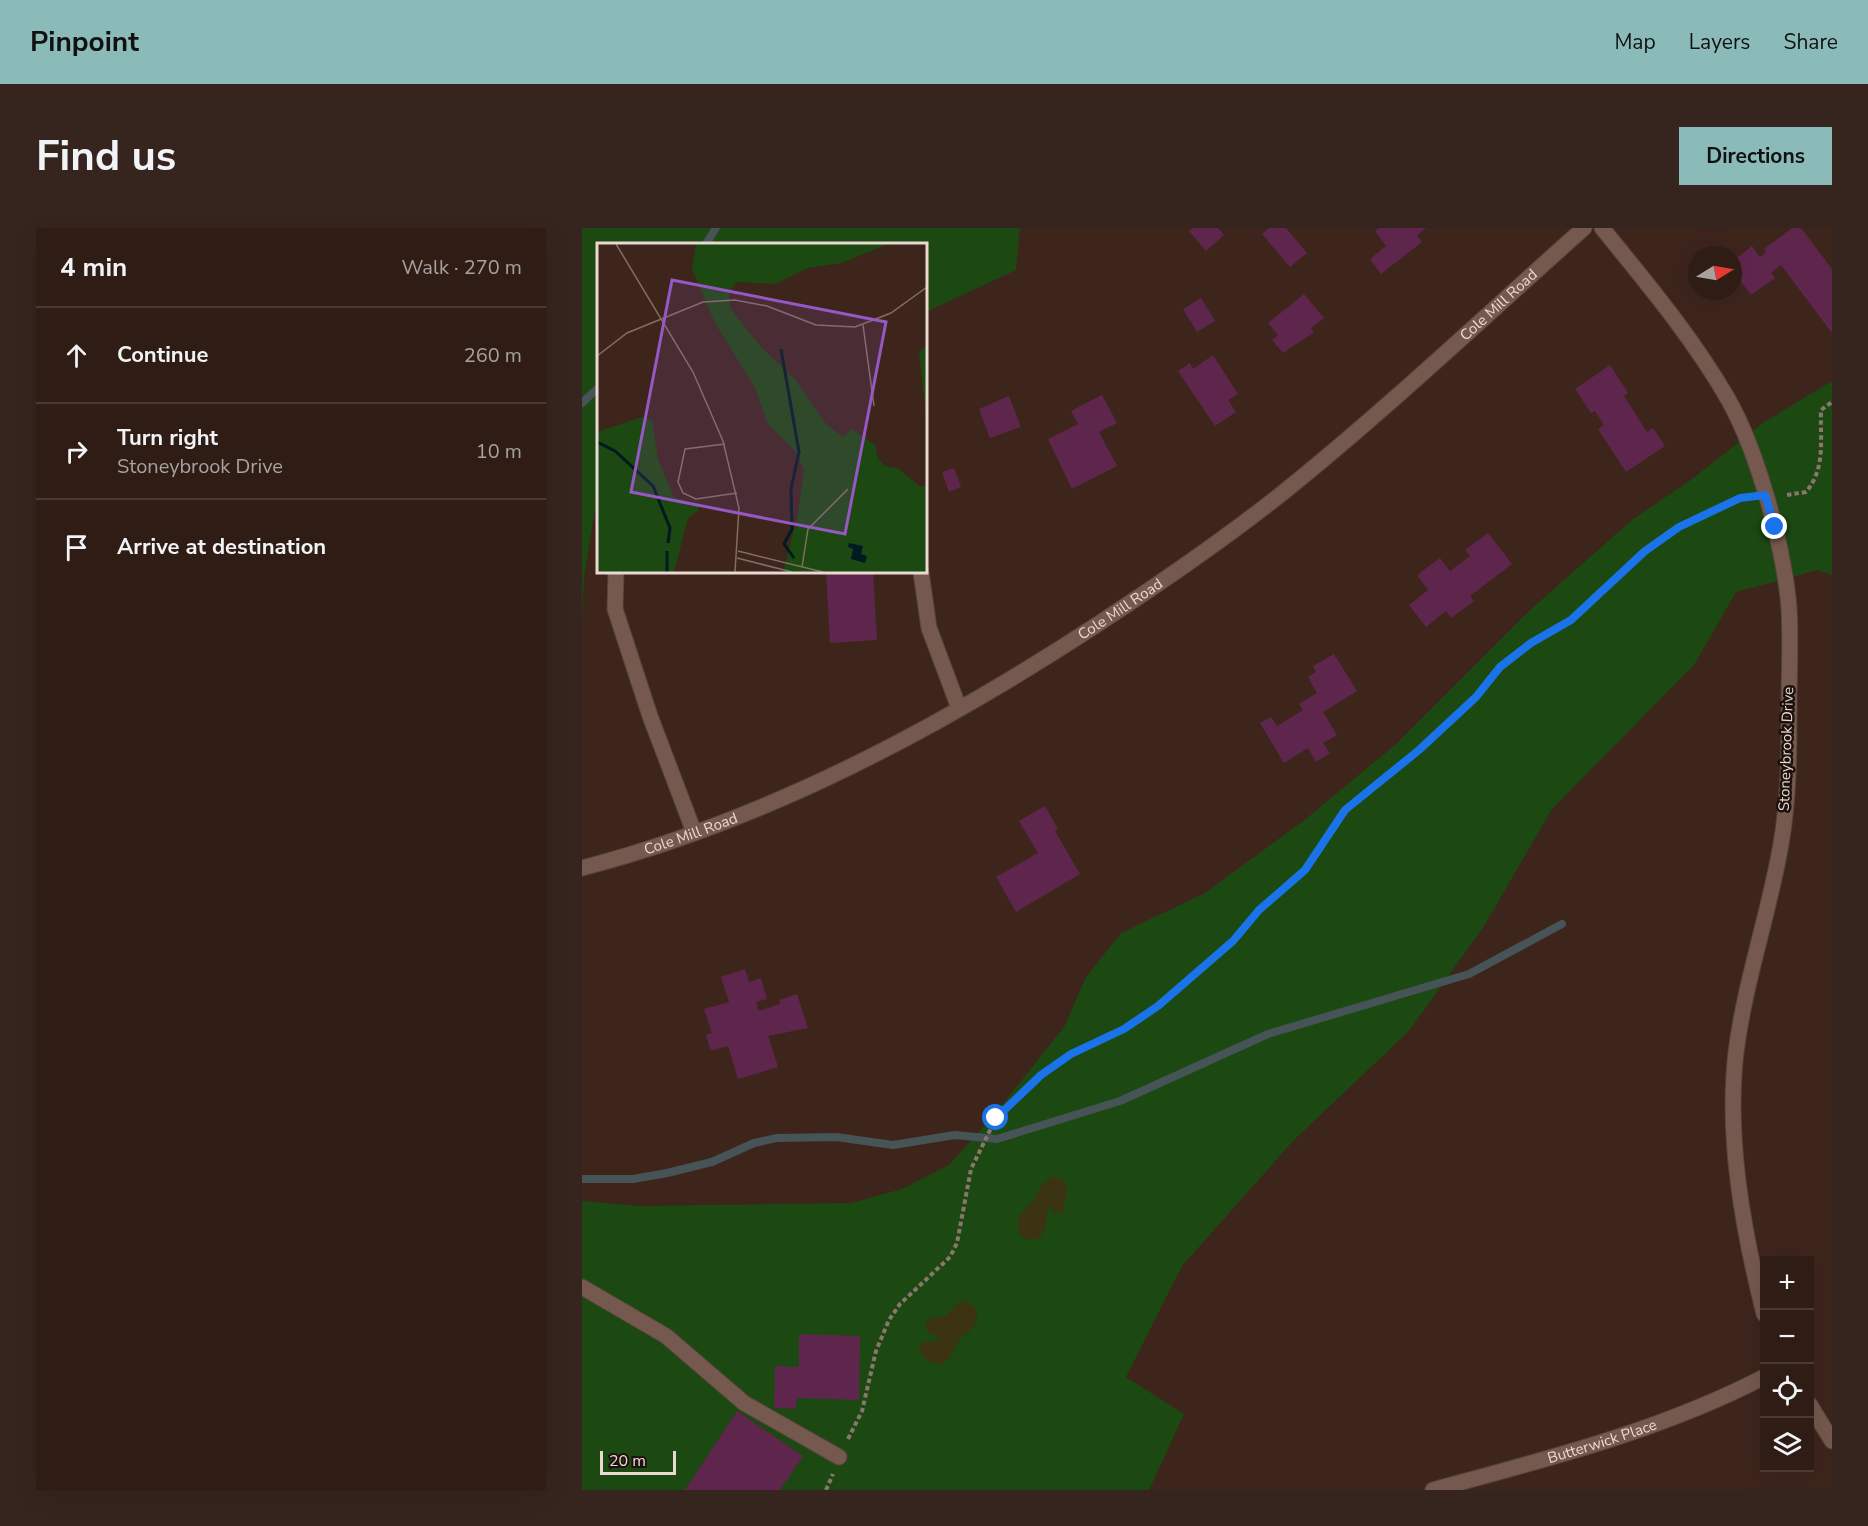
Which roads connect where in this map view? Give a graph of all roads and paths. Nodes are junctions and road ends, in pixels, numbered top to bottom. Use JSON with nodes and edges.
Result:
{"nodes":[{"id":1,"x":1584,"y":228,"type":"edge"},
{"id":2,"x":1602,"y":228,"type":"edge"},
{"id":3,"x":1832,"y":402,"type":"edge"},
{"id":4,"x":1765,"y":495,"type":"junction"},
{"id":5,"x":616,"y":573,"type":"edge"},
{"id":6,"x":921,"y":573,"type":"edge"},
{"id":7,"x":959,"y":708,"type":"junction"},
{"id":8,"x":694,"y":832,"type":"junction"},
{"id":9,"x":582,"y":868,"type":"edge"},
{"id":10,"x":582,"y":1287,"type":"edge"},
{"id":11,"x":1763,"y":1310,"type":"edge"},
{"id":12,"x":1760,"y":1379,"type":"edge"},
{"id":13,"x":1814,"y":1413,"type":"edge"},
{"id":14,"x":1832,"y":1441,"type":"edge"},
{"id":15,"x":839,"y":1457,"type":"junction"},
{"id":16,"x":826,"y":1490,"type":"edge"},
{"id":17,"x":1433,"y":1490,"type":"edge"}],
"edges":[{"from":1,"to":7,"type":"street","name":"Cole Mill Road"},
{"from":2,"to":4,"type":"street","name":"Stoneybrook Drive"},
{"from":3,"to":4,"type":"path"},
{"from":4,"to":11,"type":"street","name":"Stoneybrook Drive"},
{"from":4,"to":15,"type":"path"},
{"from":5,"to":8,"type":"street"},
{"from":6,"to":7,"type":"street"},
{"from":7,"to":8,"type":"street","name":"Cole Mill Road"},
{"from":8,"to":9,"type":"street","name":"Cole Mill Road"},
{"from":10,"to":15,"type":"street"},
{"from":12,"to":17,"type":"street","name":"Butterwick Place"},
{"from":13,"to":14,"type":"street"},
{"from":15,"to":16,"type":"path"}]}
